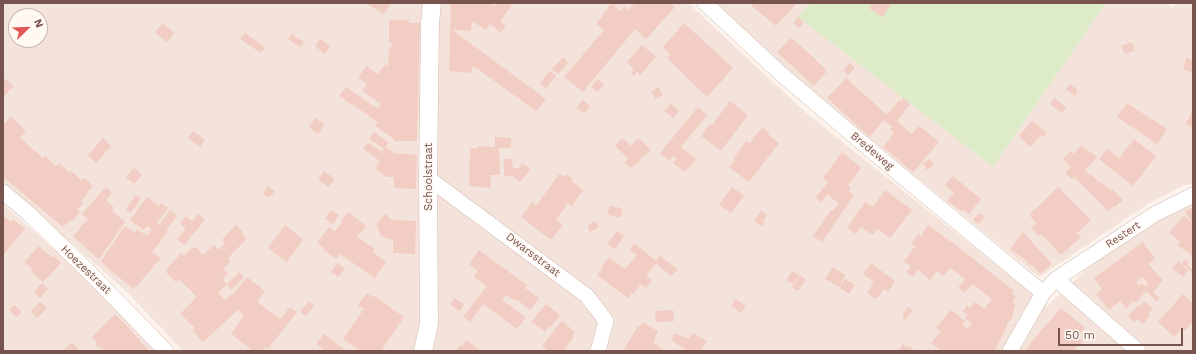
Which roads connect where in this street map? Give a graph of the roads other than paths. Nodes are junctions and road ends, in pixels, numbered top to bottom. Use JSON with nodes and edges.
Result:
{"nodes":[{"id":1,"x":432,"y":3,"type":"edge"},
{"id":2,"x":705,"y":3,"type":"edge"},
{"id":3,"x":428,"y":178,"type":"junction"},
{"id":4,"x":3,"y":192,"type":"edge"},
{"id":5,"x":1193,"y":196,"type":"edge"},
{"id":6,"x":1056,"y":279,"type":"junction"},
{"id":7,"x":1043,"y":293,"type":"junction"},
{"id":8,"x":166,"y":351,"type":"edge"},
{"id":9,"x":423,"y":351,"type":"edge"},
{"id":10,"x":598,"y":351,"type":"edge"},
{"id":11,"x":1010,"y":351,"type":"edge"},
{"id":12,"x":1138,"y":351,"type":"edge"}],
"edges":[{"from":1,"to":3,"type":"street","name":"Schoolstraat"},
{"from":2,"to":7,"type":"street","name":"Bredeweg"},
{"from":3,"to":9,"type":"street","name":"Schoolstraat"},
{"from":3,"to":10,"type":"street","name":"Dwarsstraat"},
{"from":4,"to":8,"type":"street","name":"Hoezestraat"},
{"from":5,"to":6,"type":"street","name":"Restert"},
{"from":6,"to":7,"type":"street","name":"Restert"},
{"from":6,"to":12,"type":"street"},
{"from":7,"to":11,"type":"street","name":"Restert"}]}
